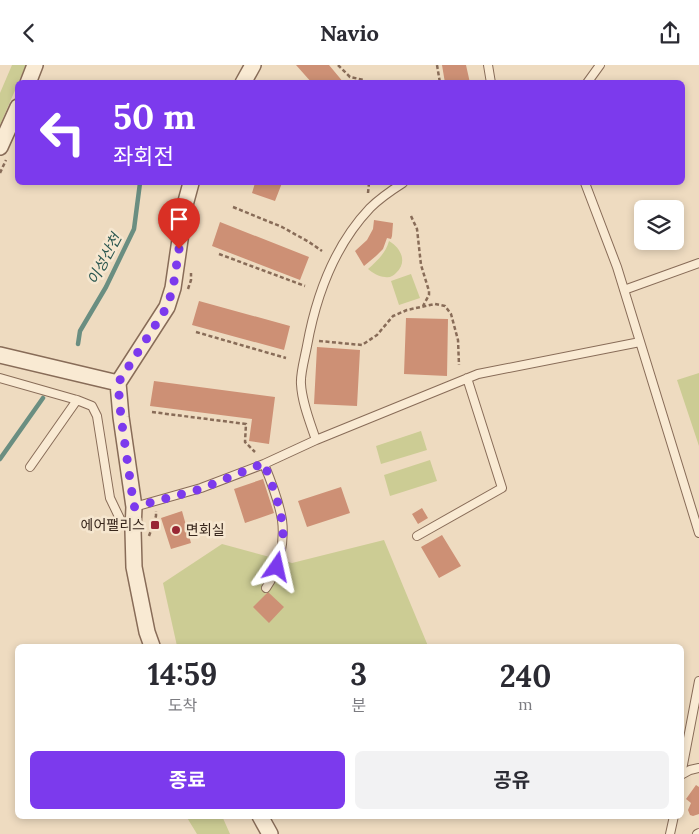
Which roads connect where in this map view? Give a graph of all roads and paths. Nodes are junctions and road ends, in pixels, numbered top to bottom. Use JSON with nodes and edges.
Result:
{"nodes":[{"id":1,"x":35,"y":65,"type":"edge"},
{"id":2,"x":253,"y":65,"type":"edge"},
{"id":3,"x":338,"y":65,"type":"edge"},
{"id":4,"x":437,"y":65,"type":"edge"},
{"id":5,"x":488,"y":65,"type":"edge"},
{"id":6,"x":600,"y":65,"type":"edge"},
{"id":7,"x":29,"y":80,"type":"edge"},
{"id":8,"x":245,"y":80,"type":"edge"},
{"id":9,"x":364,"y":80,"type":"edge"},
{"id":10,"x":440,"y":80,"type":"edge"},
{"id":11,"x":490,"y":80,"type":"edge"},
{"id":12,"x":589,"y":80,"type":"edge"},
{"id":13,"x":15,"y":114,"type":"edge"},
{"id":14,"x":0,"y":147,"type":"edge"},
{"id":15,"x":190,"y":185,"type":"edge"},
{"id":16,"x":369,"y":185,"type":"edge"},
{"id":17,"x":400,"y":185,"type":"edge"},
{"id":18,"x":586,"y":185,"type":"edge"},
{"id":19,"x":368,"y":193,"type":"dead end"},
{"id":20,"x":233,"y":207,"type":"dead end"},
{"id":21,"x":411,"y":216,"type":"dead end"},
{"id":22,"x":322,"y":251,"type":"dead end"},
{"id":23,"x":219,"y":254,"type":"dead end"},
{"id":24,"x":699,"y":263,"type":"edge"},
{"id":25,"x":305,"y":286,"type":"dead end"},
{"id":26,"x":624,"y":290,"type":"junction"},
{"id":27,"x":423,"y":306,"type":"junction"},
{"id":28,"x":196,"y":332,"type":"dead end"},
{"id":29,"x":315,"y":340,"type":"dead end"},
{"id":30,"x":640,"y":342,"type":"junction"},
{"id":31,"x":0,"y":355,"type":"edge"},
{"id":32,"x":286,"y":358,"type":"dead end"},
{"id":33,"x":459,"y":365,"type":"dead end"},
{"id":34,"x":0,"y":378,"type":"edge"},
{"id":35,"x":467,"y":378,"type":"junction"},
{"id":36,"x":118,"y":383,"type":"junction"},
{"id":37,"x":77,"y":400,"type":"junction"},
{"id":38,"x":152,"y":412,"type":"dead end"},
{"id":39,"x":316,"y":440,"type":"junction"},
{"id":40,"x":255,"y":451,"type":"dead end"},
{"id":41,"x":264,"y":463,"type":"junction"},
{"id":42,"x":30,"y":467,"type":"dead end"},
{"id":43,"x":153,"y":501,"type":"junction"},
{"id":44,"x":134,"y":507,"type":"junction"},
{"id":45,"x":132,"y":530,"type":"junction"},
{"id":46,"x":699,"y":533,"type":"edge"},
{"id":47,"x":417,"y":536,"type":"dead end"},
{"id":48,"x":148,"y":540,"type":"dead end"},
{"id":49,"x":266,"y":589,"type":"dead end"},
{"id":50,"x":151,"y":644,"type":"edge"},
{"id":51,"x":699,"y":681,"type":"edge"},
{"id":52,"x":684,"y":759,"type":"edge"},
{"id":53,"x":699,"y":768,"type":"edge"},
{"id":54,"x":684,"y":773,"type":"edge"},
{"id":55,"x":262,"y":819,"type":"edge"},
{"id":56,"x":673,"y":819,"type":"edge"},
{"id":57,"x":270,"y":834,"type":"edge"},
{"id":58,"x":670,"y":834,"type":"edge"}],
"edges":[{"from":1,"to":7,"type":"street"},
{"from":2,"to":8,"type":"street"},
{"from":3,"to":9,"type":"path"},
{"from":4,"to":10,"type":"path"},
{"from":5,"to":11,"type":"lane"},
{"from":6,"to":12,"type":"lane"},
{"from":13,"to":14,"type":"street"},
{"from":15,"to":36,"type":"street"},
{"from":16,"to":19,"type":"path"},
{"from":17,"to":39,"type":"lane"},
{"from":18,"to":26,"type":"lane"},
{"from":20,"to":22,"type":"path"},
{"from":21,"to":27,"type":"path"},
{"from":23,"to":25,"type":"path"},
{"from":24,"to":26,"type":"lane"},
{"from":26,"to":30,"type":"lane"},
{"from":27,"to":29,"type":"path"},
{"from":27,"to":33,"type":"path"},
{"from":28,"to":32,"type":"path"},
{"from":30,"to":35,"type":"lane"},
{"from":30,"to":46,"type":"lane"},
{"from":31,"to":36,"type":"street"},
{"from":34,"to":37,"type":"lane"},
{"from":35,"to":39,"type":"lane"},
{"from":35,"to":47,"type":"lane"},
{"from":36,"to":44,"type":"street"},
{"from":37,"to":42,"type":"lane"},
{"from":37,"to":45,"type":"lane"},
{"from":38,"to":40,"type":"path"},
{"from":39,"to":41,"type":"lane"},
{"from":41,"to":43,"type":"lane"},
{"from":41,"to":49,"type":"lane"},
{"from":43,"to":44,"type":"lane"},
{"from":43,"to":48,"type":"path"},
{"from":44,"to":45,"type":"street"},
{"from":45,"to":50,"type":"street"},
{"from":51,"to":52,"type":"lane"},
{"from":53,"to":54,"type":"lane"},
{"from":55,"to":57,"type":"street"},
{"from":56,"to":58,"type":"lane"}]}
